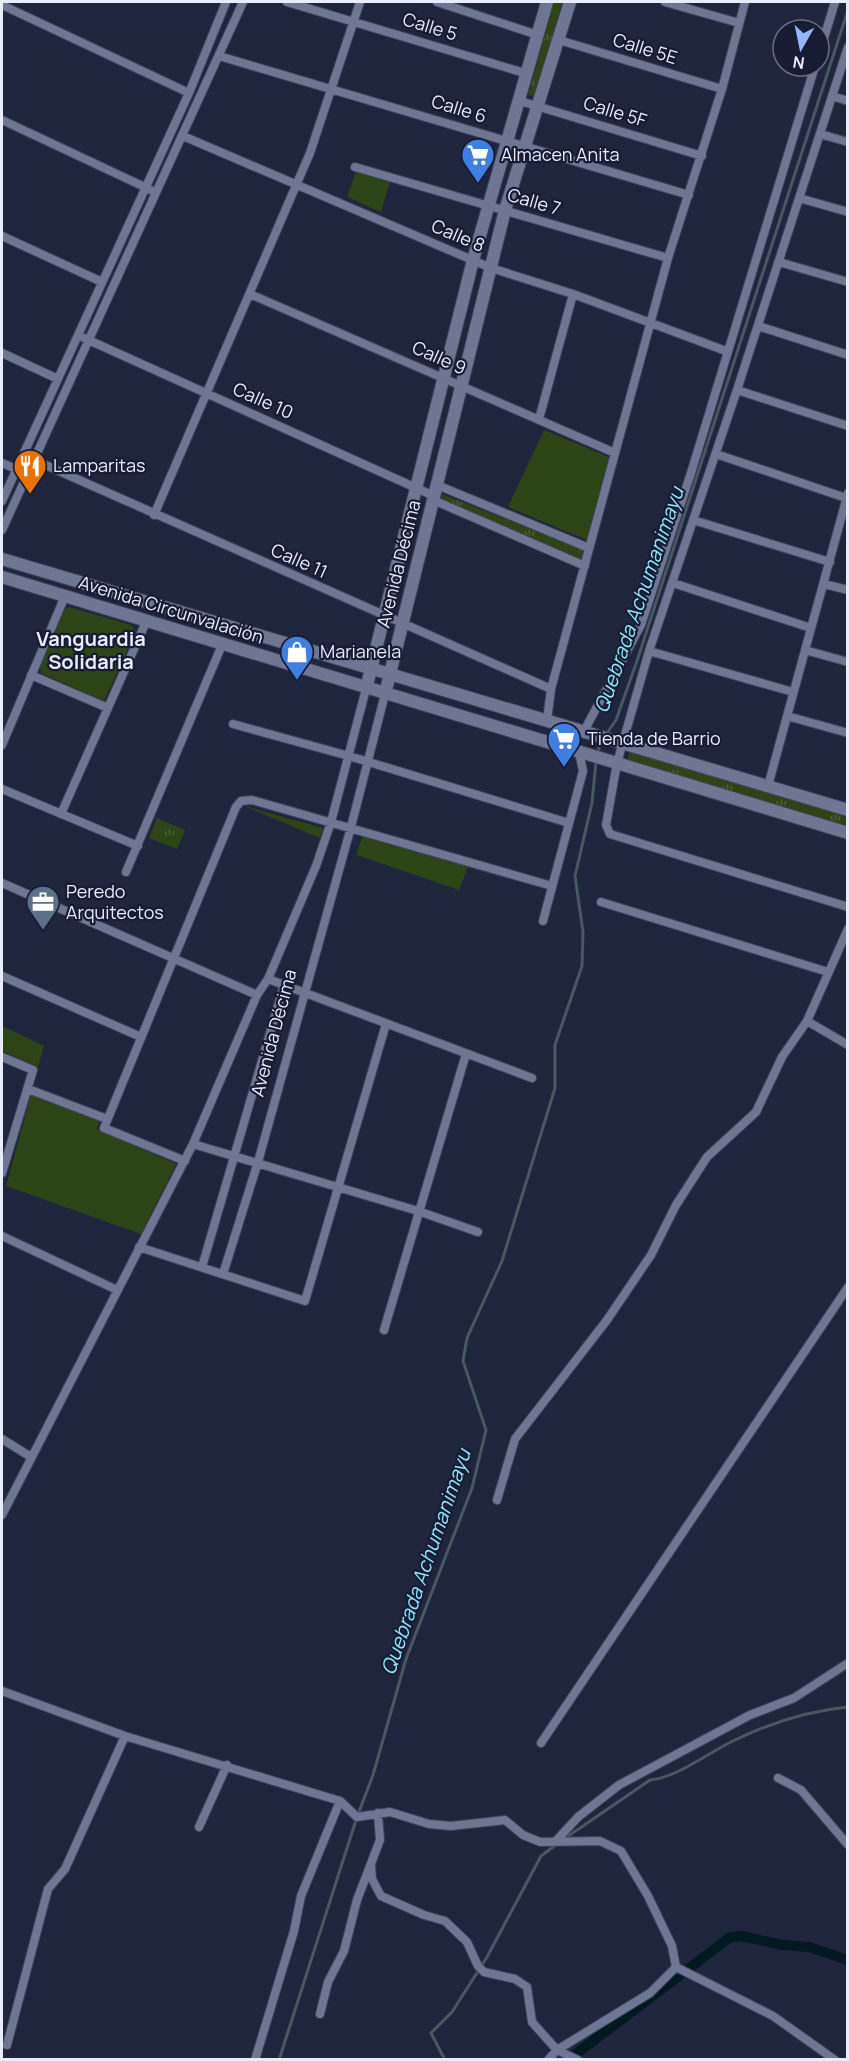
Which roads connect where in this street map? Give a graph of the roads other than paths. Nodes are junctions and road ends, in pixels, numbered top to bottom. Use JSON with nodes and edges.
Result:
{"nodes":[{"id":1,"x":226,"y":2,"type":"edge"},
{"id":2,"x":243,"y":2,"type":"edge"},
{"id":3,"x":287,"y":2,"type":"edge"},
{"id":4,"x":360,"y":2,"type":"edge"},
{"id":5,"x":437,"y":2,"type":"edge"},
{"id":6,"x":547,"y":2,"type":"edge"},
{"id":7,"x":570,"y":2,"type":"edge"},
{"id":8,"x":665,"y":2,"type":"edge"},
{"id":9,"x":745,"y":2,"type":"edge"},
{"id":10,"x":836,"y":2,"type":"edge"},
{"id":11,"x":2,"y":5,"type":"edge"},
{"id":12,"x":831,"y":18,"type":"edge"},
{"id":13,"x":353,"y":21,"type":"junction"},
{"id":14,"x":739,"y":23,"type":"junction"},
{"id":15,"x":538,"y":35,"type":"junction"},
{"id":16,"x":559,"y":40,"type":"junction"},
{"id":17,"x":848,"y":47,"type":"edge"},
{"id":18,"x":219,"y":56,"type":"junction"},
{"id":19,"x":528,"y":74,"type":"junction"},
{"id":20,"x":811,"y":78,"type":"edge"},
{"id":21,"x":331,"y":88,"type":"junction"},
{"id":22,"x":722,"y":89,"type":"junction"},
{"id":23,"x":189,"y":93,"type":"junction"},
{"id":24,"x":832,"y":96,"type":"junction"},
{"id":25,"x":520,"y":101,"type":"junction"},
{"id":26,"x":848,"y":101,"type":"edge"},
{"id":27,"x":538,"y":106,"type":"junction"},
{"id":28,"x":2,"y":120,"type":"edge"},
{"id":29,"x":820,"y":134,"type":"junction"},
{"id":30,"x":183,"y":136,"type":"junction"},
{"id":31,"x":508,"y":141,"type":"junction"},
{"id":32,"x":848,"y":142,"type":"edge"},
{"id":33,"x":526,"y":146,"type":"junction"},
{"id":34,"x":702,"y":156,"type":"junction"},
{"id":35,"x":355,"y":167,"type":"dead end"},
{"id":36,"x":295,"y":183,"type":"junction"},
{"id":37,"x":146,"y":188,"type":"junction"},
{"id":38,"x":157,"y":193,"type":"junction"},
{"id":39,"x":689,"y":195,"type":"junction"},
{"id":40,"x":799,"y":198,"type":"junction"},
{"id":41,"x":490,"y":206,"type":"junction"},
{"id":42,"x":505,"y":210,"type":"junction"},
{"id":43,"x":848,"y":212,"type":"edge"},
{"id":44,"x":2,"y":236,"type":"edge"},
{"id":45,"x":668,"y":258,"type":"junction"},
{"id":46,"x":473,"y":260,"type":"junction"},
{"id":47,"x":779,"y":262,"type":"junction"},
{"id":48,"x":491,"y":268,"type":"junction"},
{"id":49,"x":102,"y":282,"type":"junction"},
{"id":50,"x":848,"y":282,"type":"edge"},
{"id":51,"x":250,"y":294,"type":"junction"},
{"id":52,"x":573,"y":294,"type":"junction"},
{"id":53,"x":652,"y":324,"type":"junction"},
{"id":54,"x":758,"y":326,"type":"junction"},
{"id":55,"x":78,"y":335,"type":"junction"},
{"id":56,"x":88,"y":340,"type":"junction"},
{"id":57,"x":726,"y":351,"type":"junction"},
{"id":58,"x":2,"y":353,"type":"edge"},
{"id":59,"x":848,"y":355,"type":"edge"},
{"id":60,"x":443,"y":378,"type":"junction"},
{"id":61,"x":58,"y":379,"type":"junction"},
{"id":62,"x":461,"y":386,"type":"junction"},
{"id":63,"x":738,"y":390,"type":"junction"},
{"id":64,"x":208,"y":394,"type":"junction"},
{"id":65,"x":539,"y":419,"type":"junction"},
{"id":66,"x":848,"y":426,"type":"edge"},
{"id":67,"x":615,"y":453,"type":"junction"},
{"id":68,"x":716,"y":454,"type":"junction"},
{"id":69,"x":34,"y":460,"type":"junction"},
{"id":70,"x":2,"y":463,"type":"edge"},
{"id":71,"x":16,"y":469,"type":"junction"},
{"id":72,"x":416,"y":488,"type":"junction"},
{"id":73,"x":434,"y":494,"type":"junction"},
{"id":74,"x":847,"y":495,"type":"edge"},
{"id":75,"x":2,"y":501,"type":"edge"},
{"id":76,"x":154,"y":515,"type":"junction"},
{"id":77,"x":844,"y":519,"type":"edge"},
{"id":78,"x":693,"y":520,"type":"junction"},
{"id":79,"x":2,"y":530,"type":"edge"},
{"id":80,"x":590,"y":548,"type":"junction"},
{"id":81,"x":2,"y":559,"type":"edge"},
{"id":82,"x":830,"y":562,"type":"junction"},
{"id":83,"x":585,"y":566,"type":"junction"},
{"id":84,"x":2,"y":577,"type":"edge"},
{"id":85,"x":673,"y":583,"type":"junction"},
{"id":86,"x":824,"y":584,"type":"junction"},
{"id":87,"x":848,"y":590,"type":"edge"},
{"id":88,"x":65,"y":596,"type":"junction"},
{"id":89,"x":383,"y":616,"type":"junction"},
{"id":90,"x":146,"y":622,"type":"junction"},
{"id":91,"x":403,"y":623,"type":"junction"},
{"id":92,"x":811,"y":628,"type":"junction"},
{"id":93,"x":222,"y":645,"type":"junction"},
{"id":94,"x":805,"y":650,"type":"junction"},
{"id":95,"x":649,"y":651,"type":"junction"},
{"id":96,"x":848,"y":662,"type":"edge"},
{"id":97,"x":371,"y":669,"type":"junction"},
{"id":98,"x":389,"y":674,"type":"junction"},
{"id":99,"x":31,"y":675,"type":"junction"},
{"id":100,"x":366,"y":688,"type":"junction"},
{"id":101,"x":551,"y":689,"type":"junction"},
{"id":102,"x":793,"y":692,"type":"junction"},
{"id":103,"x":385,"y":694,"type":"junction"},
{"id":104,"x":108,"y":708,"type":"junction"},
{"id":105,"x":787,"y":716,"type":"junction"},
{"id":106,"x":547,"y":720,"type":"junction"},
{"id":107,"x":233,"y":724,"type":"dead end"},
{"id":108,"x":588,"y":732,"type":"junction"},
{"id":109,"x":848,"y":733,"type":"edge"},
{"id":110,"x":623,"y":742,"type":"junction"},
{"id":111,"x":2,"y":745,"type":"edge"},
{"id":112,"x":582,"y":753,"type":"junction"},
{"id":113,"x":349,"y":756,"type":"junction"},
{"id":114,"x":368,"y":762,"type":"junction"},
{"id":115,"x":616,"y":763,"type":"junction"},
{"id":116,"x":768,"y":786,"type":"junction"},
{"id":117,"x":2,"y":789,"type":"edge"},
{"id":118,"x":848,"y":810,"type":"edge"},
{"id":119,"x":61,"y":814,"type":"junction"},
{"id":120,"x":331,"y":822,"type":"junction"},
{"id":121,"x":569,"y":823,"type":"junction"},
{"id":122,"x":351,"y":827,"type":"junction"},
{"id":123,"x":848,"y":832,"type":"edge"},
{"id":124,"x":138,"y":846,"type":"junction"},
{"id":125,"x":126,"y":872,"type":"dead end"},
{"id":126,"x":2,"y":884,"type":"edge"},
{"id":127,"x":552,"y":886,"type":"junction"},
{"id":128,"x":601,"y":902,"type":"dead end"},
{"id":129,"x":848,"y":907,"type":"edge"},
{"id":130,"x":543,"y":921,"type":"dead end"},
{"id":131,"x":848,"y":929,"type":"edge"},
{"id":132,"x":175,"y":960,"type":"junction"},
{"id":133,"x":828,"y":972,"type":"junction"},
{"id":134,"x":2,"y":976,"type":"edge"},
{"id":135,"x":268,"y":980,"type":"junction"},
{"id":136,"x":284,"y":985,"type":"junction"},
{"id":137,"x":303,"y":993,"type":"junction"},
{"id":138,"x":257,"y":995,"type":"junction"},
{"id":139,"x":807,"y":1021,"type":"junction"},
{"id":140,"x":386,"y":1024,"type":"junction"},
{"id":141,"x":141,"y":1037,"type":"junction"},
{"id":142,"x":848,"y":1046,"type":"edge"},
{"id":143,"x":466,"y":1054,"type":"junction"},
{"id":144,"x":2,"y":1057,"type":"edge"},
{"id":145,"x":532,"y":1078,"type":"dead end"},
{"id":146,"x":28,"y":1089,"type":"junction"},
{"id":147,"x":107,"y":1119,"type":"junction"},
{"id":148,"x":193,"y":1144,"type":"junction"},
{"id":149,"x":235,"y":1155,"type":"junction"},
{"id":150,"x":185,"y":1161,"type":"junction"},
{"id":151,"x":258,"y":1162,"type":"junction"},
{"id":152,"x":2,"y":1173,"type":"edge"},
{"id":153,"x":339,"y":1187,"type":"junction"},
{"id":154,"x":418,"y":1211,"type":"junction"},
{"id":155,"x":478,"y":1232,"type":"dead end"},
{"id":156,"x":2,"y":1236,"type":"edge"},
{"id":157,"x":139,"y":1247,"type":"junction"},
{"id":158,"x":202,"y":1267,"type":"junction"},
{"id":159,"x":223,"y":1274,"type":"junction"},
{"id":160,"x":848,"y":1287,"type":"edge"},
{"id":161,"x":117,"y":1290,"type":"junction"},
{"id":162,"x":384,"y":1330,"type":"dead end"},
{"id":163,"x":2,"y":1439,"type":"edge"},
{"id":164,"x":31,"y":1457,"type":"junction"},
{"id":165,"x":497,"y":1500,"type":"dead end"},
{"id":166,"x":2,"y":1515,"type":"edge"},
{"id":167,"x":848,"y":1663,"type":"edge"},
{"id":168,"x":2,"y":1691,"type":"edge"},
{"id":169,"x":125,"y":1736,"type":"junction"},
{"id":170,"x":541,"y":1743,"type":"dead end"},
{"id":171,"x":227,"y":1765,"type":"junction"},
{"id":172,"x":778,"y":1779,"type":"dead end"},
{"id":173,"x":340,"y":1801,"type":"junction"},
{"id":174,"x":378,"y":1813,"type":"junction"},
{"id":175,"x":199,"y":1827,"type":"dead end"},
{"id":176,"x":556,"y":1841,"type":"junction"},
{"id":177,"x":848,"y":1845,"type":"edge"},
{"id":178,"x":371,"y":1865,"type":"junction"},
{"id":179,"x":676,"y":1967,"type":"junction"},
{"id":180,"x":320,"y":2014,"type":"dead end"},
{"id":181,"x":7,"y":2045,"type":"dead end"},
{"id":182,"x":557,"y":2050,"type":"junction"},
{"id":183,"x":255,"y":2060,"type":"edge"},
{"id":184,"x":548,"y":2060,"type":"edge"},
{"id":185,"x":578,"y":2060,"type":"edge"},
{"id":186,"x":836,"y":2060,"type":"edge"}],
"edges":[{"from":1,"to":23,"type":"street"},
{"from":2,"to":18,"type":"street"},
{"from":3,"to":13,"type":"street","name":"Calle 5"},
{"from":4,"to":13,"type":"street"},
{"from":5,"to":15,"type":"street"},
{"from":6,"to":15,"type":"main road","name":"Avenida Décima"},
{"from":7,"to":16,"type":"main road","name":"Avenida Décima"},
{"from":8,"to":14,"type":"street"},
{"from":9,"to":14,"type":"street"},
{"from":10,"to":12,"type":"street"},
{"from":11,"to":23,"type":"street"},
{"from":13,"to":19,"type":"street","name":"Calle 5"},
{"from":13,"to":21,"type":"street"},
{"from":14,"to":22,"type":"street"},
{"from":15,"to":19,"type":"main road","name":"Avenida Décima"},
{"from":16,"to":22,"type":"street","name":"Calle 5E"},
{"from":16,"to":27,"type":"main road","name":"Avenida Décima"},
{"from":17,"to":24,"type":"street"},
{"from":18,"to":21,"type":"street","name":"Calle 6"},
{"from":18,"to":30,"type":"street"},
{"from":19,"to":25,"type":"main road","name":"Avenida Décima"},
{"from":20,"to":57,"type":"street"},
{"from":21,"to":31,"type":"street","name":"Calle 6"},
{"from":21,"to":36,"type":"street"},
{"from":22,"to":34,"type":"street"},
{"from":23,"to":37,"type":"street"},
{"from":24,"to":26,"type":"street"},
{"from":24,"to":29,"type":"street"},
{"from":25,"to":27,"type":"street","name":"Calle 5F"},
{"from":25,"to":31,"type":"main road","name":"Avenida Décima"},
{"from":27,"to":33,"type":"main road","name":"Avenida Décima"},
{"from":27,"to":34,"type":"street","name":"Calle 5F"},
{"from":28,"to":37,"type":"street"},
{"from":29,"to":32,"type":"street"},
{"from":29,"to":40,"type":"street"},
{"from":30,"to":36,"type":"street","name":"Calle 8"},
{"from":30,"to":38,"type":"street"},
{"from":31,"to":33,"type":"street","name":"Calle 6"},
{"from":31,"to":41,"type":"main road","name":"Avenida Décima"},
{"from":33,"to":39,"type":"street","name":"Calle 6"},
{"from":33,"to":42,"type":"main road","name":"Avenida Décima"},
{"from":34,"to":39,"type":"street"},
{"from":35,"to":41,"type":"street","name":"Calle 7"},
{"from":36,"to":46,"type":"street","name":"Calle 8"},
{"from":36,"to":51,"type":"street"},
{"from":37,"to":38,"type":"street"},
{"from":37,"to":49,"type":"street"},
{"from":38,"to":56,"type":"street"},
{"from":39,"to":45,"type":"street"},
{"from":40,"to":43,"type":"street"},
{"from":40,"to":47,"type":"street"},
{"from":41,"to":42,"type":"street","name":"Calle 7"},
{"from":41,"to":46,"type":"main road","name":"Avenida Décima"},
{"from":42,"to":45,"type":"street","name":"Calle 7"},
{"from":42,"to":48,"type":"main road","name":"Avenida Décima"},
{"from":44,"to":49,"type":"street"},
{"from":45,"to":53,"type":"street"},
{"from":46,"to":48,"type":"street","name":"Calle 8"},
{"from":46,"to":60,"type":"main road","name":"Avenida Décima"},
{"from":47,"to":50,"type":"street"},
{"from":47,"to":54,"type":"street"},
{"from":48,"to":52,"type":"street","name":"Calle 8"},
{"from":48,"to":62,"type":"main road","name":"Avenida Décima"},
{"from":49,"to":55,"type":"street"},
{"from":51,"to":60,"type":"street","name":"Calle 9"},
{"from":51,"to":64,"type":"street"},
{"from":52,"to":53,"type":"street","name":"Calle 8"},
{"from":52,"to":65,"type":"street"},
{"from":53,"to":57,"type":"street","name":"Calle 8"},
{"from":53,"to":67,"type":"street"},
{"from":54,"to":59,"type":"street"},
{"from":54,"to":63,"type":"street"},
{"from":55,"to":56,"type":"street","name":"Calle 10"},
{"from":55,"to":61,"type":"street"},
{"from":56,"to":64,"type":"street","name":"Calle 10"},
{"from":56,"to":69,"type":"street"},
{"from":57,"to":108,"type":"street"},
{"from":58,"to":61,"type":"street"},
{"from":60,"to":62,"type":"street","name":"Calle 9"},
{"from":60,"to":72,"type":"main road","name":"Avenida Décima"},
{"from":61,"to":71,"type":"street"},
{"from":62,"to":65,"type":"street","name":"Calle 9"},
{"from":62,"to":73,"type":"main road","name":"Avenida Décima"},
{"from":63,"to":66,"type":"street"},
{"from":63,"to":68,"type":"street"},
{"from":64,"to":72,"type":"street","name":"Calle 10"},
{"from":64,"to":76,"type":"street"},
{"from":65,"to":67,"type":"street","name":"Calle 9"},
{"from":67,"to":80,"type":"street"},
{"from":68,"to":74,"type":"street"},
{"from":68,"to":78,"type":"street"},
{"from":69,"to":76,"type":"street","name":"Calle 11"},
{"from":69,"to":79,"type":"street"},
{"from":70,"to":71,"type":"street"},
{"from":71,"to":75,"type":"street"},
{"from":72,"to":73,"type":"street","name":"Calle 10"},
{"from":72,"to":89,"type":"main road","name":"Avenida Décima"},
{"from":73,"to":80,"type":"street","name":"Calle 10"},
{"from":73,"to":83,"type":"street","name":"Calle 10"},
{"from":73,"to":91,"type":"main road","name":"Avenida Décima"},
{"from":74,"to":77,"type":"street"},
{"from":76,"to":89,"type":"street","name":"Calle 11"},
{"from":77,"to":82,"type":"street"},
{"from":78,"to":82,"type":"street"},
{"from":78,"to":85,"type":"street"},
{"from":80,"to":83,"type":"street"},
{"from":81,"to":97,"type":"main road","name":"Avenida Circunvalación"},
{"from":82,"to":86,"type":"street"},
{"from":83,"to":101,"type":"street"},
{"from":84,"to":88,"type":"main road","name":"Avenida Circunvalación"},
{"from":85,"to":92,"type":"street"},
{"from":85,"to":95,"type":"street"},
{"from":86,"to":87,"type":"street"},
{"from":86,"to":92,"type":"street"},
{"from":88,"to":90,"type":"main road","name":"Avenida Circunvalación"},
{"from":88,"to":99,"type":"street"},
{"from":89,"to":91,"type":"street","name":"Calle 11"},
{"from":89,"to":97,"type":"main road","name":"Avenida Décima"},
{"from":90,"to":93,"type":"main road","name":"Avenida Circunvalación"},
{"from":90,"to":104,"type":"street"},
{"from":91,"to":98,"type":"main road","name":"Avenida Décima"},
{"from":91,"to":101,"type":"street","name":"Calle 11"},
{"from":92,"to":94,"type":"street"},
{"from":93,"to":100,"type":"main road","name":"Avenida Circunvalación"},
{"from":93,"to":124,"type":"street"},
{"from":94,"to":96,"type":"street"},
{"from":94,"to":102,"type":"street"},
{"from":95,"to":102,"type":"street"},
{"from":95,"to":110,"type":"street"},
{"from":97,"to":98,"type":"main road","name":"Avenida Circunvalación"},
{"from":97,"to":100,"type":"main road","name":"Avenida Décima"},
{"from":98,"to":103,"type":"main road","name":"Avenida Décima"},
{"from":98,"to":106,"type":"main road","name":"Avenida Circunvalación"},
{"from":99,"to":104,"type":"street"},
{"from":99,"to":111,"type":"street"},
{"from":100,"to":103,"type":"main road","name":"Avenida Circunvalación"},
{"from":100,"to":113,"type":"street","name":"Avenida Décima"},
{"from":101,"to":106,"type":"street"},
{"from":102,"to":105,"type":"street"},
{"from":103,"to":112,"type":"main road","name":"Avenida Circunvalación"},
{"from":103,"to":114,"type":"street","name":"Avenida Décima"},
{"from":104,"to":119,"type":"street"},
{"from":105,"to":109,"type":"street"},
{"from":105,"to":116,"type":"street"},
{"from":106,"to":108,"type":"main road","name":"Avenida Circunvalación"},
{"from":107,"to":113,"type":"street"},
{"from":108,"to":110,"type":"main road","name":"Avenida Circunvalación"},
{"from":110,"to":115,"type":"street"},
{"from":110,"to":116,"type":"main road","name":"Avenida Circunvalación"},
{"from":112,"to":115,"type":"main road","name":"Avenida Circunvalación"},
{"from":112,"to":121,"type":"street"},
{"from":113,"to":114,"type":"street"},
{"from":113,"to":120,"type":"street","name":"Avenida Décima"},
{"from":114,"to":121,"type":"street"},
{"from":114,"to":122,"type":"street","name":"Avenida Décima"},
{"from":115,"to":123,"type":"main road","name":"Avenida Circunvalación"},
{"from":115,"to":129,"type":"street"},
{"from":116,"to":118,"type":"main road","name":"Avenida Circunvalación"},
{"from":117,"to":119,"type":"street"},
{"from":119,"to":124,"type":"street"},
{"from":120,"to":122,"type":"street"},
{"from":120,"to":132,"type":"street"},
{"from":120,"to":135,"type":"street","name":"Avenida Décima"},
{"from":121,"to":127,"type":"street"},
{"from":122,"to":127,"type":"street"},
{"from":122,"to":137,"type":"street","name":"Avenida Décima"},
{"from":124,"to":125,"type":"street"},
{"from":126,"to":132,"type":"street"},
{"from":127,"to":130,"type":"street"},
{"from":128,"to":133,"type":"street"},
{"from":131,"to":133,"type":"street"},
{"from":132,"to":138,"type":"street"},
{"from":132,"to":141,"type":"street"},
{"from":133,"to":139,"type":"street"},
{"from":134,"to":141,"type":"street"},
{"from":135,"to":136,"type":"street"},
{"from":135,"to":138,"type":"street","name":"Avenida Décima"},
{"from":136,"to":137,"type":"street"},
{"from":136,"to":149,"type":"street","name":"Avenida Décima"},
{"from":137,"to":140,"type":"street"},
{"from":137,"to":151,"type":"street","name":"Avenida Décima"},
{"from":138,"to":148,"type":"street","name":"Avenida Décima"},
{"from":139,"to":142,"type":"street"},
{"from":139,"to":165,"type":"street"},
{"from":140,"to":143,"type":"street"},
{"from":140,"to":153,"type":"street"},
{"from":141,"to":147,"type":"street"},
{"from":143,"to":145,"type":"street"},
{"from":143,"to":154,"type":"street"},
{"from":144,"to":146,"type":"street"},
{"from":146,"to":147,"type":"street"},
{"from":146,"to":152,"type":"street"},
{"from":147,"to":150,"type":"street"},
{"from":148,"to":149,"type":"street"},
{"from":148,"to":150,"type":"street","name":"Avenida Décima"},
{"from":149,"to":151,"type":"street"},
{"from":149,"to":158,"type":"street","name":"Avenida Décima"},
{"from":150,"to":157,"type":"street","name":"Avenida Décima"},
{"from":151,"to":153,"type":"street"},
{"from":151,"to":159,"type":"street","name":"Avenida Décima"},
{"from":153,"to":154,"type":"street"},
{"from":153,"to":159,"type":"street"},
{"from":154,"to":155,"type":"street"},
{"from":154,"to":162,"type":"street"},
{"from":156,"to":161,"type":"street"},
{"from":157,"to":158,"type":"street"},
{"from":157,"to":161,"type":"street","name":"Avenida Décima"},
{"from":158,"to":159,"type":"street"},
{"from":160,"to":170,"type":"street"},
{"from":161,"to":164,"type":"street","name":"Avenida Décima"},
{"from":163,"to":164,"type":"street"},
{"from":164,"to":166,"type":"street","name":"Avenida Décima"},
{"from":167,"to":176,"type":"street"},
{"from":168,"to":169,"type":"street"},
{"from":169,"to":171,"type":"street"},
{"from":169,"to":181,"type":"street"},
{"from":171,"to":173,"type":"street"},
{"from":171,"to":175,"type":"street"},
{"from":172,"to":177,"type":"street"},
{"from":173,"to":174,"type":"street"},
{"from":173,"to":183,"type":"street"},
{"from":174,"to":176,"type":"street"},
{"from":174,"to":178,"type":"street"},
{"from":176,"to":179,"type":"street"},
{"from":178,"to":180,"type":"street"},
{"from":178,"to":182,"type":"street"},
{"from":179,"to":182,"type":"street"},
{"from":179,"to":186,"type":"street"},
{"from":182,"to":184,"type":"street"},
{"from":182,"to":185,"type":"street"}]}
